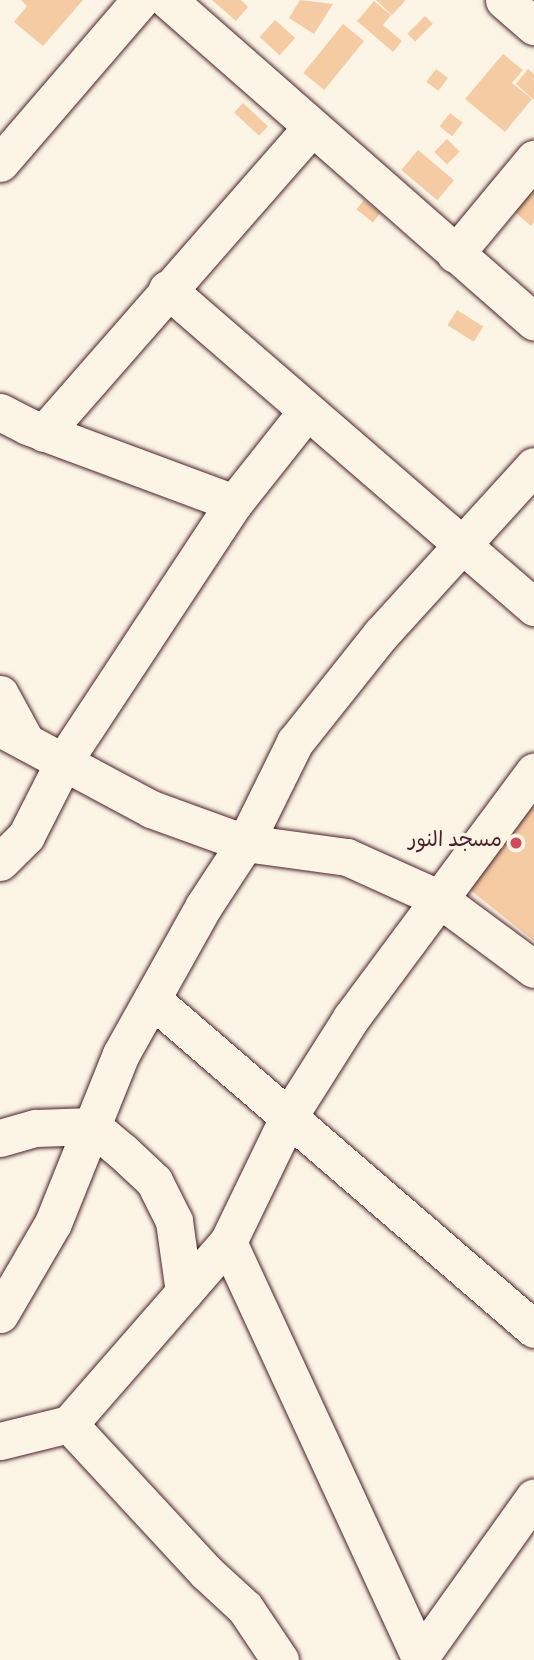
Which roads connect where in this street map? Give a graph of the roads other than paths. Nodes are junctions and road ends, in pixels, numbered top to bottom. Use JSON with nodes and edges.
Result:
{"nodes":[{"id":1,"x":140,"y":0,"type":"edge"},
{"id":2,"x":168,"y":0,"type":"edge"},
{"id":3,"x":504,"y":0,"type":"edge"},
{"id":4,"x":534,"y":26,"type":"edge"},
{"id":5,"x":310,"y":130,"type":"junction"},
{"id":6,"x":4,"y":150,"type":"edge"},
{"id":7,"x":534,"y":159,"type":"edge"},
{"id":8,"x":455,"y":254,"type":"junction"},
{"id":9,"x":167,"y":289,"type":"junction"},
{"id":10,"x":534,"y":322,"type":"edge"},
{"id":11,"x":0,"y":412,"type":"edge"},
{"id":12,"x":306,"y":412,"type":"junction"},
{"id":13,"x":44,"y":433,"type":"junction"},
{"id":14,"x":534,"y":466,"type":"edge"},
{"id":15,"x":234,"y":503,"type":"junction"},
{"id":16,"x":465,"y":546,"type":"junction"},
{"id":17,"x":534,"y":607,"type":"edge"},
{"id":18,"x":0,"y":694,"type":"edge"},
{"id":19,"x":13,"y":734,"type":"edge"},
{"id":20,"x":65,"y":760,"type":"junction"},
{"id":21,"x":534,"y":772,"type":"edge"},
{"id":22,"x":245,"y":843,"type":"junction"},
{"id":23,"x":0,"y":862,"type":"edge"},
{"id":24,"x":438,"y":898,"type":"junction"},
{"id":25,"x":534,"y":969,"type":"edge"},
{"id":26,"x":154,"y":1001,"type":"junction"},
{"id":27,"x":289,"y":1116,"type":"junction"},
{"id":28,"x":92,"y":1126,"type":"junction"},
{"id":29,"x":0,"y":1138,"type":"edge"},
{"id":30,"x":228,"y":1242,"type":"junction"},
{"id":31,"x":184,"y":1292,"type":"junction"},
{"id":32,"x":0,"y":1314,"type":"edge"},
{"id":33,"x":534,"y":1329,"type":"edge"},
{"id":34,"x":69,"y":1424,"type":"junction"},
{"id":35,"x":0,"y":1441,"type":"edge"},
{"id":36,"x":534,"y":1497,"type":"edge"},
{"id":37,"x":420,"y":1659,"type":"edge"},
{"id":38,"x":280,"y":1660,"type":"edge"}],
"edges":[{"from":1,"to":6,"type":"street"},
{"from":2,"to":5,"type":"street"},
{"from":3,"to":4,"type":"street"},
{"from":5,"to":8,"type":"street"},
{"from":5,"to":9,"type":"street"},
{"from":7,"to":8,"type":"street"},
{"from":8,"to":10,"type":"street"},
{"from":9,"to":12,"type":"street"},
{"from":9,"to":13,"type":"street"},
{"from":11,"to":13,"type":"street"},
{"from":12,"to":15,"type":"street"},
{"from":12,"to":16,"type":"street"},
{"from":13,"to":15,"type":"street"},
{"from":14,"to":16,"type":"street"},
{"from":15,"to":20,"type":"street"},
{"from":16,"to":17,"type":"street"},
{"from":16,"to":22,"type":"street"},
{"from":18,"to":19,"type":"street"},
{"from":19,"to":20,"type":"street"},
{"from":20,"to":22,"type":"street"},
{"from":20,"to":23,"type":"street"},
{"from":21,"to":24,"type":"street"},
{"from":22,"to":24,"type":"street"},
{"from":22,"to":26,"type":"street"},
{"from":24,"to":25,"type":"street"},
{"from":24,"to":27,"type":"street"},
{"from":26,"to":27,"type":"street"},
{"from":26,"to":28,"type":"street"},
{"from":27,"to":30,"type":"street"},
{"from":27,"to":33,"type":"street"},
{"from":28,"to":29,"type":"street"},
{"from":28,"to":31,"type":"street"},
{"from":28,"to":32,"type":"street"},
{"from":30,"to":31,"type":"street"},
{"from":30,"to":37,"type":"street"},
{"from":31,"to":34,"type":"street"},
{"from":34,"to":35,"type":"street"},
{"from":34,"to":38,"type":"street"},
{"from":36,"to":37,"type":"street"}]}
